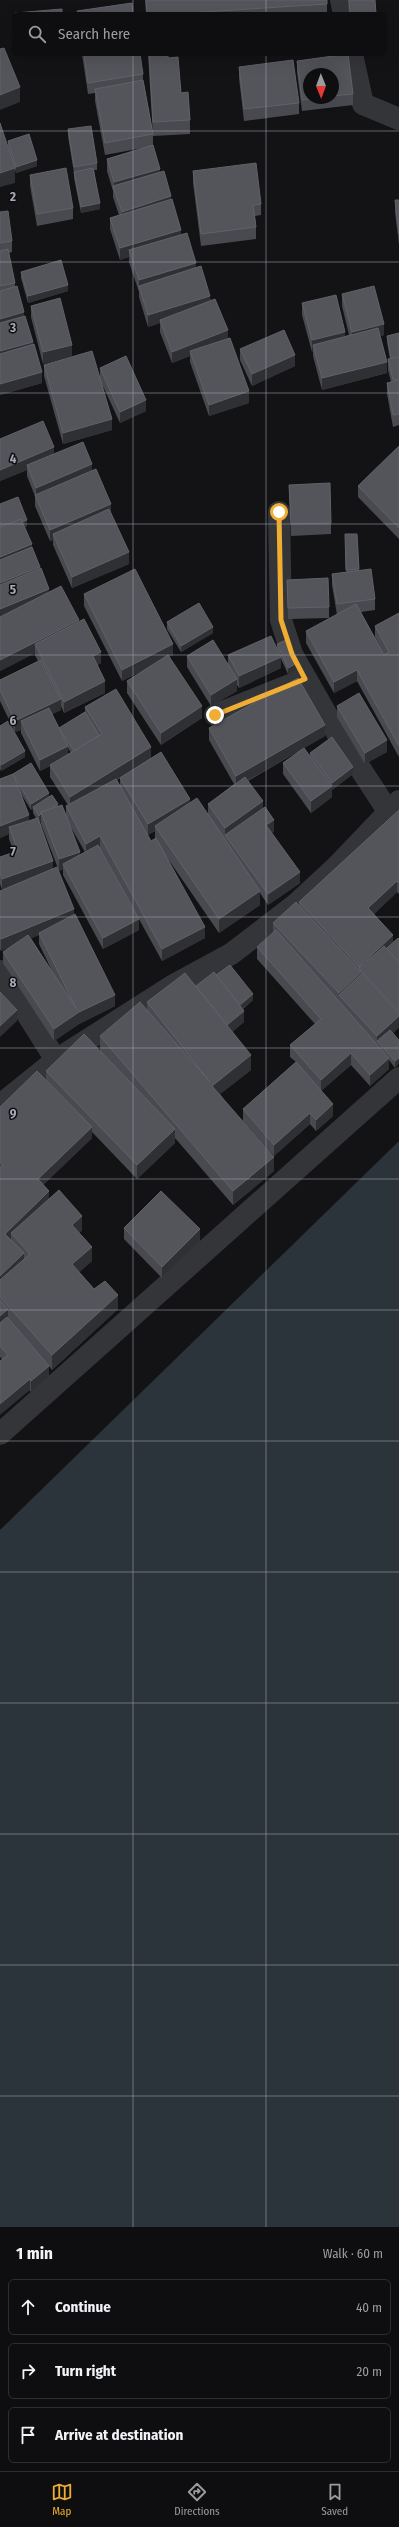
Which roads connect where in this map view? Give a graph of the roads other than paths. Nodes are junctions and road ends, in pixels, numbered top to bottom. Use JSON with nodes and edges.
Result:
{"nodes":[{"id":1,"x":341,"y":0,"type":"edge"},
{"id":2,"x":344,"y":12,"type":"edge"},
{"id":3,"x":352,"y":56,"type":"edge"},
{"id":4,"x":399,"y":119,"type":"edge"},
{"id":5,"x":279,"y":512,"type":"dead end"},
{"id":6,"x":305,"y":679,"type":"junction"},
{"id":7,"x":215,"y":715,"type":"dead end"},
{"id":8,"x":394,"y":806,"type":"edge"},
{"id":9,"x":0,"y":971,"type":"edge"},
{"id":10,"x":56,"y":1060,"type":"junction"},
{"id":11,"x":399,"y":1078,"type":"edge"},
{"id":12,"x":0,"y":1105,"type":"edge"},
{"id":13,"x":0,"y":1434,"type":"edge"}],
"edges":[{"from":1,"to":2,"type":"street"},
{"from":3,"to":4,"type":"street"},
{"from":5,"to":6,"type":"street"},
{"from":6,"to":7,"type":"street"},
{"from":6,"to":8,"type":"street"},
{"from":8,"to":10,"type":"street"},
{"from":9,"to":10,"type":"street"},
{"from":10,"to":12,"type":"street"},
{"from":11,"to":13,"type":"street"}]}
